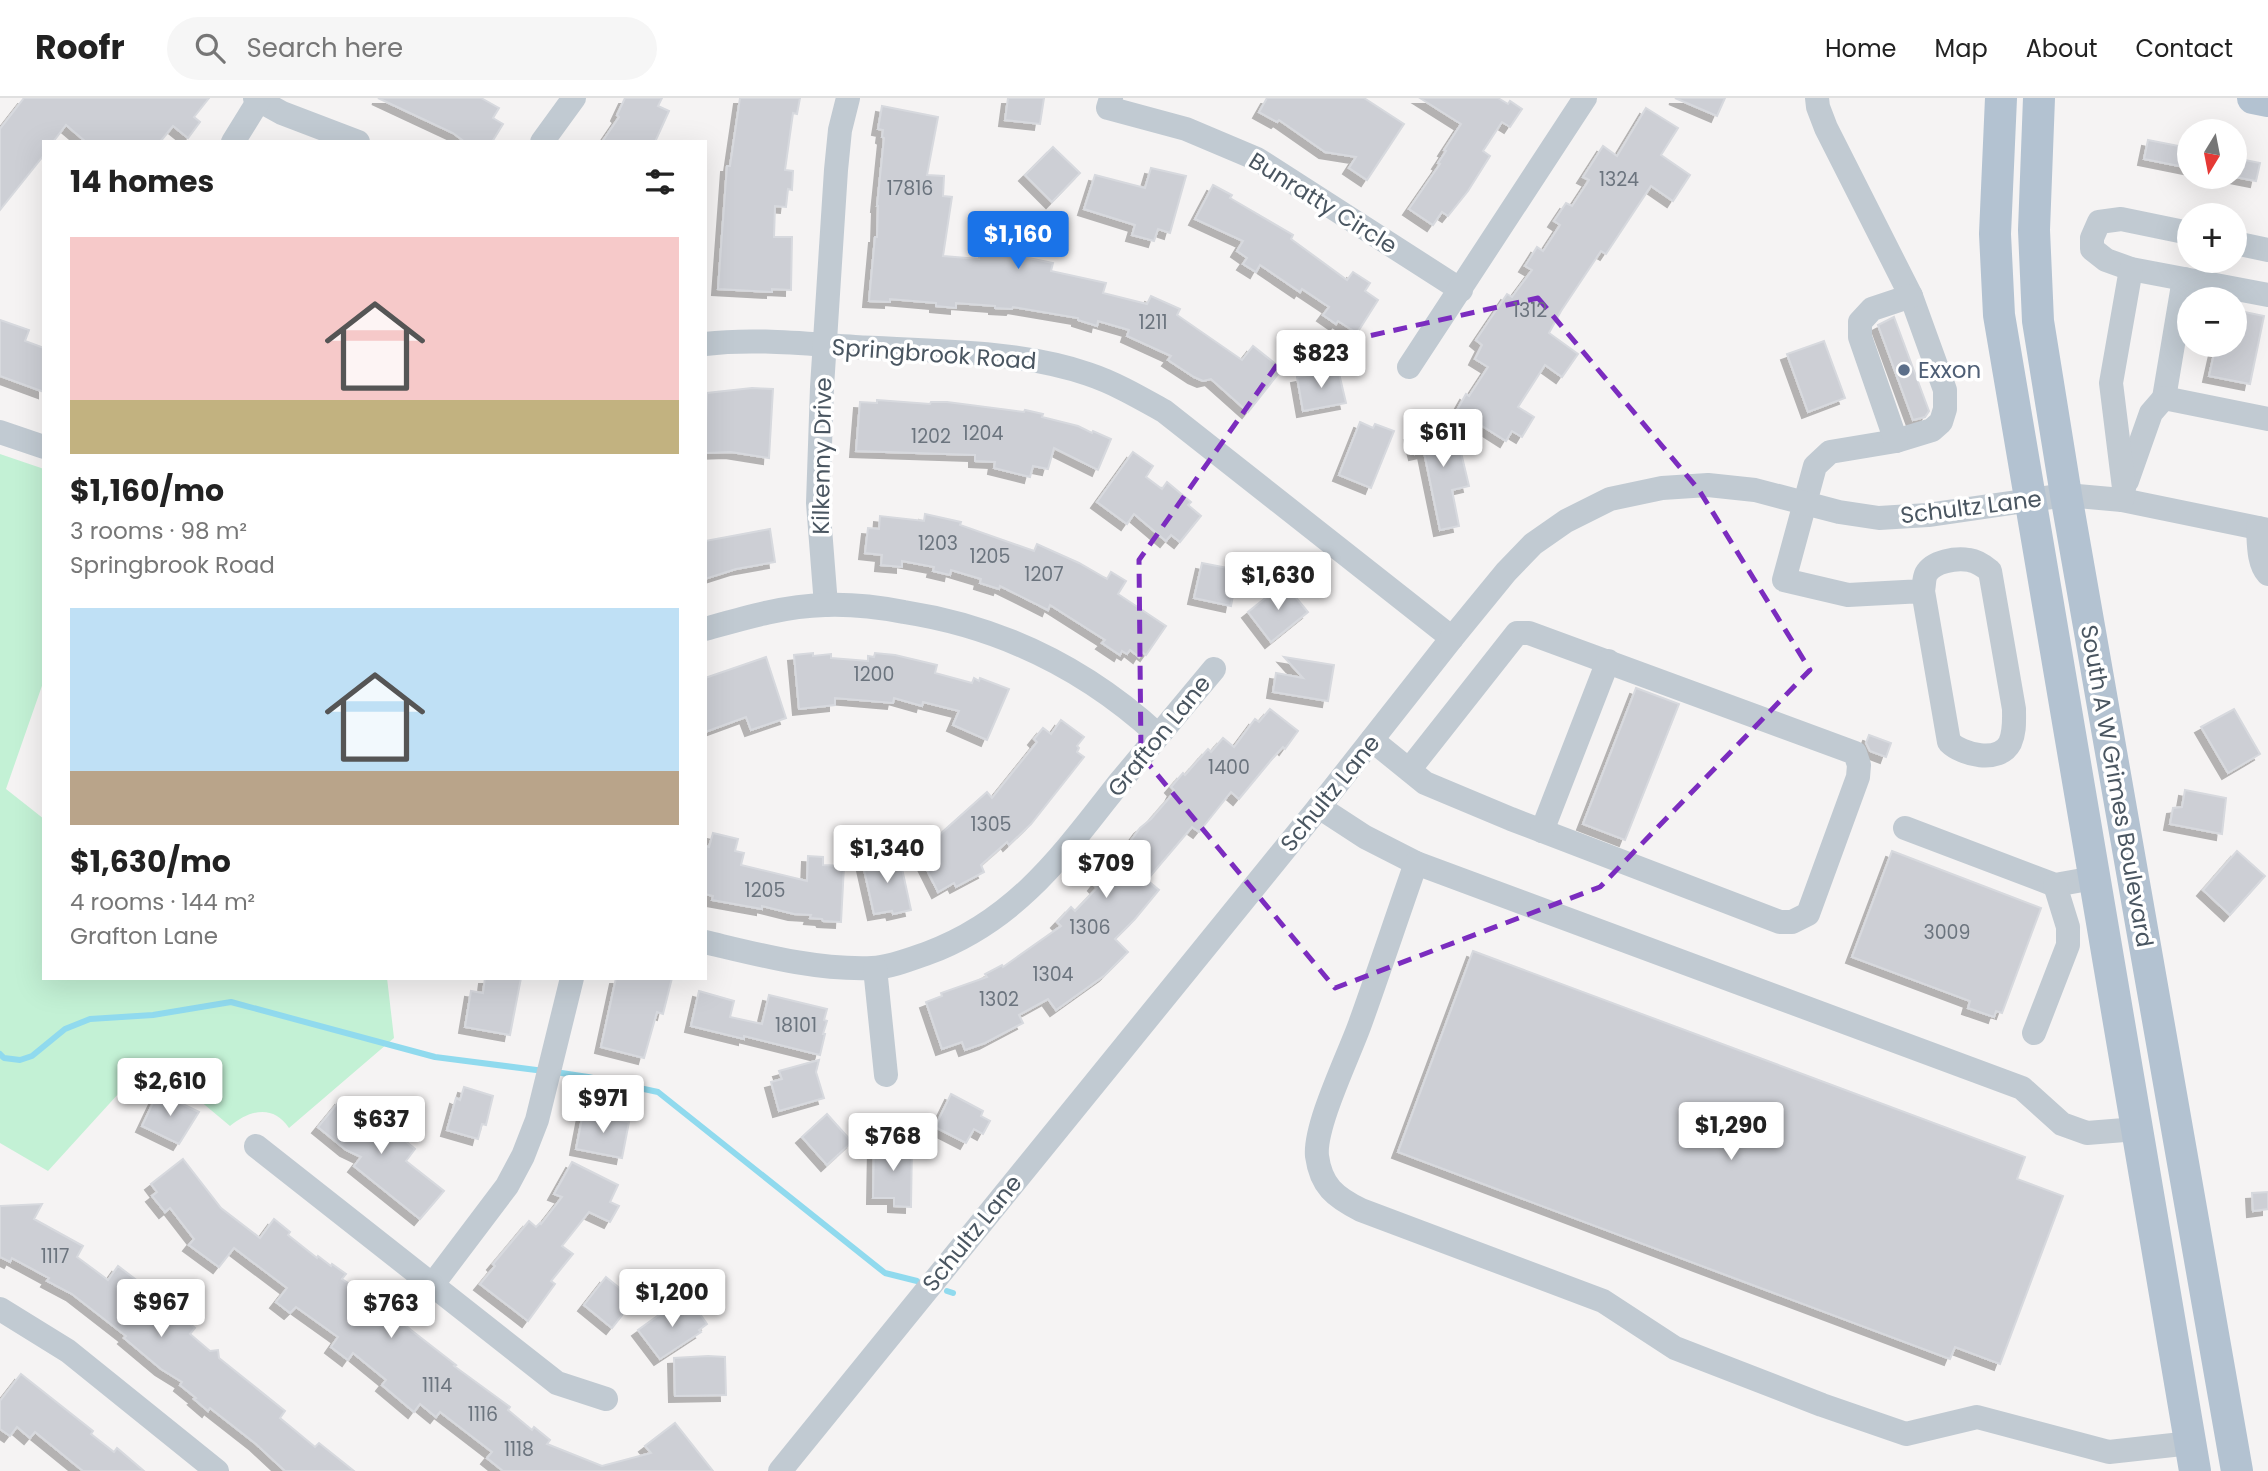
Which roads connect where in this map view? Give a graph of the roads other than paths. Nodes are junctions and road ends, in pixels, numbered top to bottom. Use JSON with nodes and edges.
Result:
{"nodes":[{"id":1,"x":574,"y":98,"type":"edge"},
{"id":2,"x":848,"y":98,"type":"edge"},
{"id":3,"x":1111,"y":98,"type":"edge"},
{"id":4,"x":1585,"y":98,"type":"edge"},
{"id":5,"x":1817,"y":98,"type":"edge"},
{"id":6,"x":2001,"y":98,"type":"edge"},
{"id":7,"x":2039,"y":98,"type":"edge"},
{"id":8,"x":2252,"y":98,"type":"edge"},
{"id":9,"x":257,"y":99,"type":"edge"},
{"id":10,"x":2268,"y":101,"type":"edge"},
{"id":11,"x":234,"y":140,"type":"edge"},
{"id":12,"x":353,"y":140,"type":"edge"},
{"id":13,"x":543,"y":140,"type":"edge"},
{"id":14,"x":2177,"y":231,"type":"edge"},
{"id":15,"x":2247,"y":246,"type":"edge"},
{"id":16,"x":2268,"y":250,"type":"edge"},
{"id":17,"x":2131,"y":269,"type":"junction"},
{"id":18,"x":2184,"y":279,"type":"junction"},
{"id":19,"x":1461,"y":290,"type":"junction"},
{"id":20,"x":2268,"y":295,"type":"edge"},
{"id":21,"x":1911,"y":296,"type":"junction"},
{"id":22,"x":707,"y":344,"type":"edge"},
{"id":23,"x":825,"y":345,"type":"junction"},
{"id":24,"x":1409,"y":367,"type":"dead end"},
{"id":25,"x":2164,"y":398,"type":"junction"},
{"id":26,"x":2268,"y":419,"type":"edge"},
{"id":27,"x":0,"y":432,"type":"edge"},
{"id":28,"x":1895,"y":441,"type":"junction"},
{"id":29,"x":42,"y":446,"type":"edge"},
{"id":30,"x":2123,"y":494,"type":"junction"},
{"id":31,"x":2066,"y":495,"type":"junction"},
{"id":32,"x":2030,"y":500,"type":"junction"},
{"id":33,"x":1804,"y":504,"type":"junction"},
{"id":34,"x":2263,"y":529,"type":"edge"},
{"id":35,"x":2268,"y":575,"type":"edge"},
{"id":36,"x":1923,"y":591,"type":"junction"},
{"id":37,"x":826,"y":605,"type":"junction"},
{"id":38,"x":707,"y":629,"type":"edge"},
{"id":39,"x":1452,"y":638,"type":"junction"},
{"id":40,"x":1608,"y":661,"type":"junction"},
{"id":41,"x":1214,"y":669,"type":"dead end"},
{"id":42,"x":1158,"y":735,"type":"junction"},
{"id":43,"x":1372,"y":740,"type":"junction"},
{"id":44,"x":1409,"y":770,"type":"junction"},
{"id":45,"x":1319,"y":807,"type":"junction"},
{"id":46,"x":1905,"y":828,"type":"dead end"},
{"id":47,"x":1542,"y":831,"type":"junction"},
{"id":48,"x":1416,"y":863,"type":"junction"},
{"id":49,"x":2132,"y":871,"type":"junction"},
{"id":50,"x":2095,"y":878,"type":"junction"},
{"id":51,"x":2055,"y":885,"type":"junction"},
{"id":52,"x":707,"y":942,"type":"edge"},
{"id":53,"x":875,"y":968,"type":"junction"},
{"id":54,"x":572,"y":980,"type":"edge"},
{"id":55,"x":2034,"y":1033,"type":"dead end"},
{"id":56,"x":886,"y":1075,"type":"dead end"},
{"id":57,"x":2175,"y":1120,"type":"junction"},
{"id":58,"x":2137,"y":1129,"type":"junction"},
{"id":59,"x":256,"y":1146,"type":"dead end"},
{"id":60,"x":433,"y":1284,"type":"junction"},
{"id":61,"x":0,"y":1310,"type":"edge"},
{"id":62,"x":606,"y":1399,"type":"dead end"},
{"id":63,"x":2231,"y":1437,"type":"junction"},
{"id":64,"x":2193,"y":1457,"type":"edge"},
{"id":65,"x":217,"y":1471,"type":"edge"},
{"id":66,"x":780,"y":1471,"type":"edge"},
{"id":67,"x":2237,"y":1471,"type":"edge"}],
"edges":[{"from":1,"to":13,"type":"street"},
{"from":2,"to":23,"type":"street","name":"Kilkenny Drive"},
{"from":3,"to":19,"type":"street","name":"Bunratty Circle"},
{"from":4,"to":19,"type":"street"},
{"from":5,"to":21,"type":"street"},
{"from":6,"to":32,"type":"main road","name":"South A W Grimes Boulevard"},
{"from":7,"to":31,"type":"main road","name":"South A W Grimes Boulevard"},
{"from":8,"to":10,"type":"main road"},
{"from":9,"to":11,"type":"street"},
{"from":9,"to":12,"type":"street"},
{"from":14,"to":17,"type":"street"},
{"from":15,"to":16,"type":"street"},
{"from":17,"to":18,"type":"street"},
{"from":17,"to":30,"type":"street"},
{"from":18,"to":20,"type":"street"},
{"from":18,"to":25,"type":"street"},
{"from":19,"to":24,"type":"street"},
{"from":21,"to":28,"type":"street"},
{"from":21,"to":28,"type":"street"},
{"from":22,"to":23,"type":"street","name":"Springbrook Road"},
{"from":23,"to":37,"type":"street","name":"Kilkenny Drive"},
{"from":23,"to":39,"type":"street","name":"Springbrook Road"},
{"from":25,"to":26,"type":"street"},
{"from":25,"to":30,"type":"street"},
{"from":27,"to":29,"type":"street"},
{"from":28,"to":33,"type":"street"},
{"from":30,"to":31,"type":"street","name":"Schultz Lane"},
{"from":30,"to":34,"type":"street","name":"Schultz Lane"},
{"from":31,"to":32,"type":"street","name":"Schultz Lane"},
{"from":31,"to":49,"type":"main road","name":"South A W Grimes Boulevard"},
{"from":32,"to":33,"type":"street","name":"Schultz Lane"},
{"from":32,"to":50,"type":"main road","name":"South A W Grimes Boulevard"},
{"from":33,"to":36,"type":"street"},
{"from":33,"to":39,"type":"street","name":"Schultz Lane"},
{"from":34,"to":35,"type":"street"},
{"from":36,"to":36,"type":"street"},
{"from":37,"to":38,"type":"street"},
{"from":37,"to":42,"type":"street"},
{"from":39,"to":43,"type":"street","name":"Schultz Lane"},
{"from":40,"to":44,"type":"street"},
{"from":40,"to":47,"type":"street"},
{"from":40,"to":47,"type":"street"},
{"from":41,"to":42,"type":"street","name":"Grafton Lane"},
{"from":42,"to":53,"type":"street","name":"Grafton Lane"},
{"from":43,"to":44,"type":"street"},
{"from":43,"to":45,"type":"street","name":"Schultz Lane"},
{"from":44,"to":47,"type":"street"},
{"from":45,"to":48,"type":"street"},
{"from":45,"to":66,"type":"street","name":"Schultz Lane"},
{"from":46,"to":51,"type":"street"},
{"from":48,"to":58,"type":"street"},
{"from":48,"to":64,"type":"street"},
{"from":49,"to":50,"type":"main road"},
{"from":49,"to":57,"type":"main road","name":"South A W Grimes Boulevard"},
{"from":50,"to":51,"type":"street"},
{"from":50,"to":58,"type":"main road","name":"South A W Grimes Boulevard"},
{"from":51,"to":55,"type":"street"},
{"from":52,"to":53,"type":"street","name":"Grafton Lane"},
{"from":53,"to":56,"type":"street"},
{"from":54,"to":60,"type":"street"},
{"from":57,"to":58,"type":"main road"},
{"from":57,"to":63,"type":"main road","name":"South A W Grimes Boulevard"},
{"from":58,"to":64,"type":"main road","name":"South A W Grimes Boulevard"},
{"from":59,"to":60,"type":"street"},
{"from":60,"to":62,"type":"street"},
{"from":61,"to":65,"type":"street"},
{"from":63,"to":64,"type":"main road"},
{"from":63,"to":67,"type":"main road","name":"South A W Grimes Boulevard"}]}
